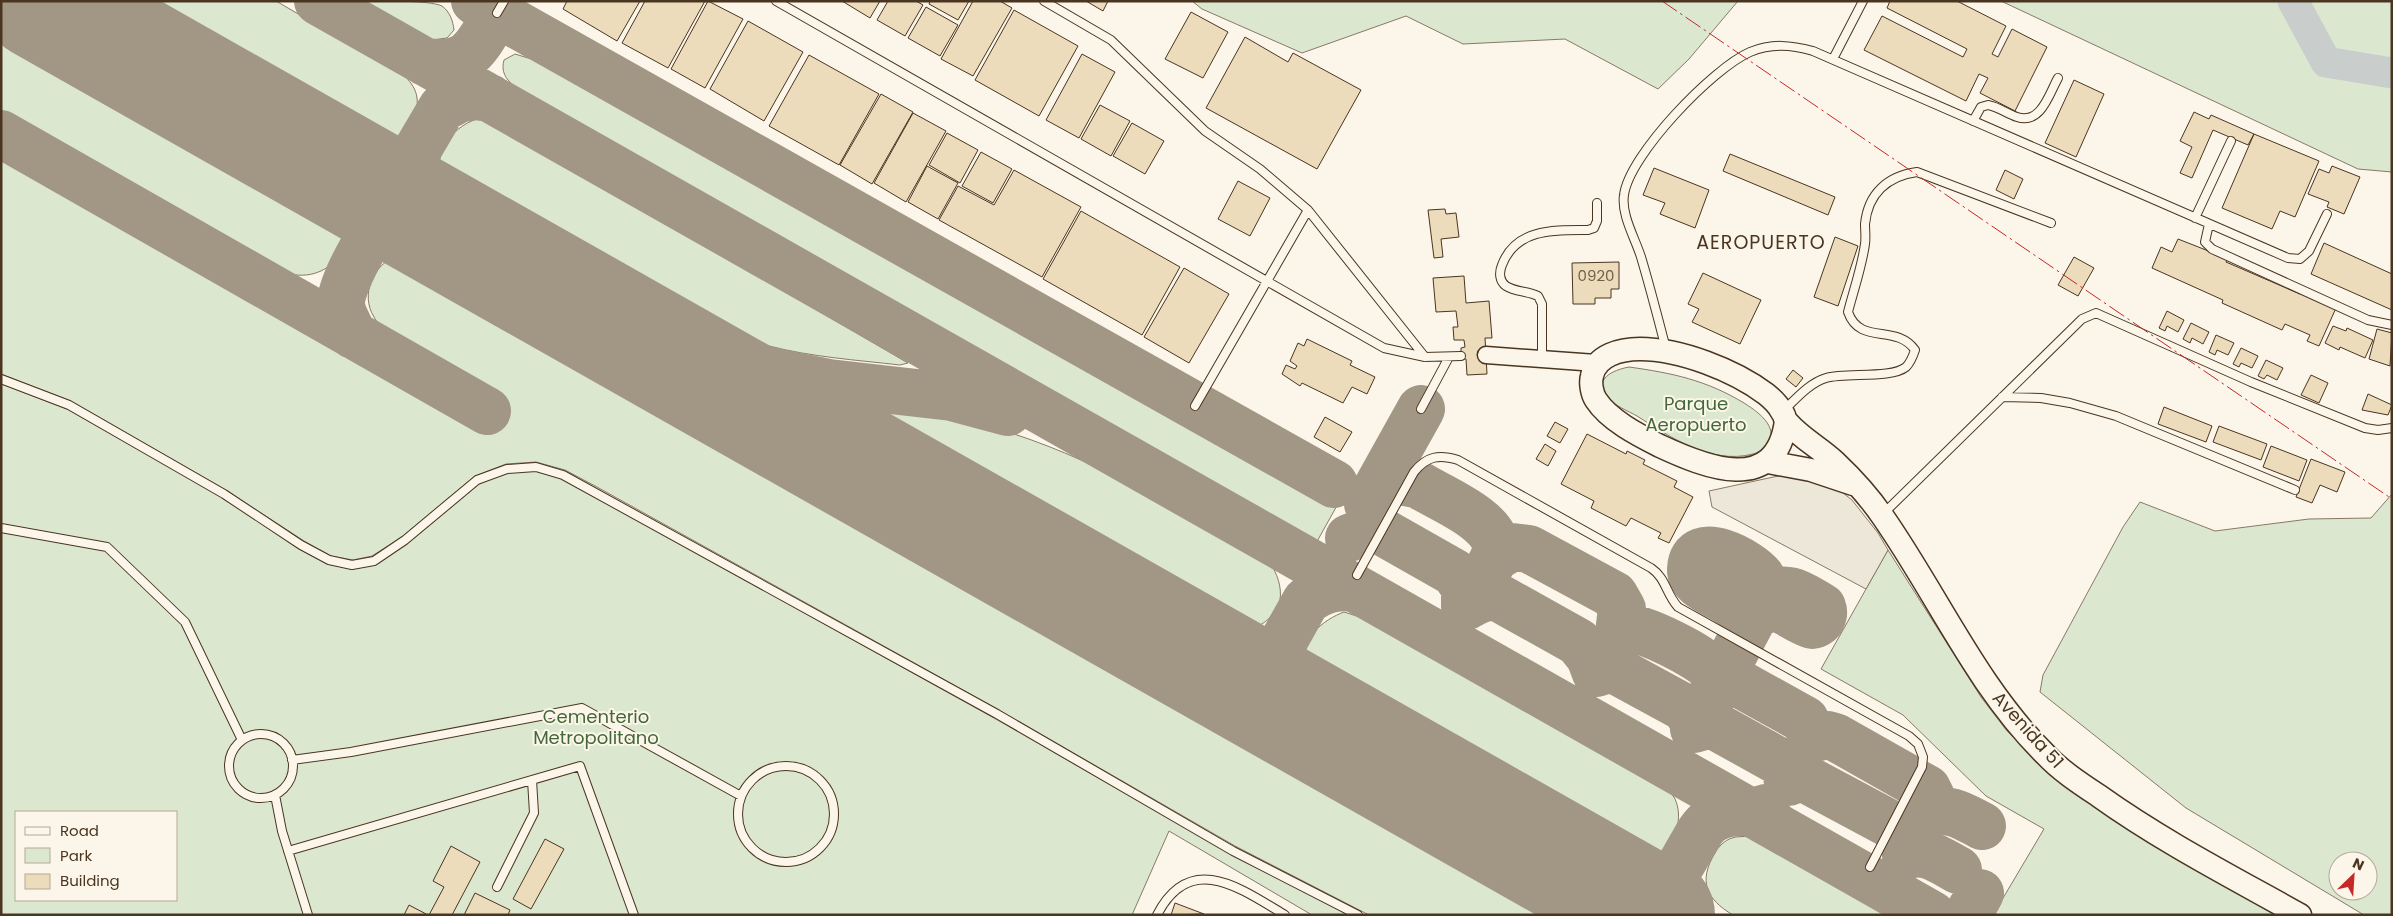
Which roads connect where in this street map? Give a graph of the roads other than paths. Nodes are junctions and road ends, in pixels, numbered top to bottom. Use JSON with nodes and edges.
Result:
{"nodes":[{"id":1,"x":504,"y":1,"type":"edge"},
{"id":2,"x":776,"y":1,"type":"edge"},
{"id":3,"x":1044,"y":1,"type":"edge"},
{"id":4,"x":1863,"y":1,"type":"edge"},
{"id":5,"x":497,"y":14,"type":"dead end"},
{"id":6,"x":1833,"y":59,"type":"junction"},
{"id":7,"x":2058,"y":78,"type":"dead end"},
{"id":8,"x":1973,"y":121,"type":"junction"},
{"id":9,"x":2231,"y":142,"type":"dead end"},
{"id":10,"x":1597,"y":203,"type":"dead end"},
{"id":11,"x":1308,"y":210,"type":"junction"},
{"id":12,"x":2327,"y":214,"type":"dead end"},
{"id":13,"x":2195,"y":218,"type":"junction"},
{"id":14,"x":2051,"y":223,"type":"dead end"},
{"id":15,"x":2209,"y":224,"type":"junction"},
{"id":16,"x":1266,"y":282,"type":"junction"},
{"id":17,"x":2392,"y":325,"type":"edge"},
{"id":18,"x":1667,"y":351,"type":"junction"},
{"id":19,"x":1486,"y":355,"type":"dead end"},
{"id":20,"x":1461,"y":356,"type":"dead end"},
{"id":21,"x":1425,"y":357,"type":"junction"},
{"id":22,"x":1449,"y":357,"type":"junction"},
{"id":23,"x":1542,"y":357,"type":"junction"},
{"id":24,"x":1596,"y":363,"type":"junction"},
{"id":25,"x":1,"y":380,"type":"edge"},
{"id":26,"x":2002,"y":397,"type":"junction"},
{"id":27,"x":1195,"y":406,"type":"dead end"},
{"id":28,"x":1421,"y":409,"type":"dead end"},
{"id":29,"x":1784,"y":416,"type":"junction"},
{"id":30,"x":2392,"y":428,"type":"edge"},
{"id":31,"x":1768,"y":462,"type":"junction"},
{"id":32,"x":1855,"y":485,"type":"junction"},
{"id":33,"x":2296,"y":490,"type":"dead end"},
{"id":34,"x":1882,"y":515,"type":"junction"},
{"id":35,"x":1,"y":528,"type":"edge"},
{"id":36,"x":1357,"y":575,"type":"dead end"},
{"id":37,"x":242,"y":740,"type":"junction"},
{"id":38,"x":292,"y":760,"type":"junction"},
{"id":39,"x":532,"y":780,"type":"junction"},
{"id":40,"x":275,"y":795,"type":"junction"},
{"id":41,"x":741,"y":796,"type":"junction"},
{"id":42,"x":288,"y":851,"type":"junction"},
{"id":43,"x":1870,"y":867,"type":"dead end"},
{"id":44,"x":497,"y":887,"type":"dead end"},
{"id":45,"x":308,"y":915,"type":"edge"},
{"id":46,"x":634,"y":915,"type":"edge"},
{"id":47,"x":1157,"y":915,"type":"edge"},
{"id":48,"x":1285,"y":915,"type":"edge"},
{"id":49,"x":1358,"y":915,"type":"edge"},
{"id":50,"x":2300,"y":915,"type":"edge"}],
"edges":[{"from":1,"to":5,"type":"lane"},
{"from":2,"to":16,"type":"lane"},
{"from":3,"to":11,"type":"lane"},
{"from":4,"to":6,"type":"lane"},
{"from":6,"to":8,"type":"lane"},
{"from":6,"to":18,"type":"lane"},
{"from":7,"to":8,"type":"lane"},
{"from":8,"to":13,"type":"lane"},
{"from":9,"to":13,"type":"lane"},
{"from":10,"to":23,"type":"lane"},
{"from":11,"to":16,"type":"lane"},
{"from":11,"to":21,"type":"lane"},
{"from":12,"to":15,"type":"lane"},
{"from":13,"to":15,"type":"lane"},
{"from":14,"to":29,"type":"lane"},
{"from":15,"to":17,"type":"lane"},
{"from":16,"to":21,"type":"lane"},
{"from":16,"to":27,"type":"lane"},
{"from":18,"to":24,"type":"main road","name":"Avenida 51"},
{"from":18,"to":29,"type":"main road","name":"Avenida 51"},
{"from":19,"to":23,"type":"street"},
{"from":20,"to":22,"type":"lane"},
{"from":21,"to":22,"type":"lane"},
{"from":22,"to":28,"type":"lane"},
{"from":23,"to":24,"type":"street"},
{"from":24,"to":31,"type":"main road","name":"Avenida 51"},
{"from":25,"to":49,"type":"lane"},
{"from":26,"to":30,"type":"lane"},
{"from":26,"to":33,"type":"lane"},
{"from":26,"to":34,"type":"lane"},
{"from":29,"to":31,"type":"main road"},
{"from":29,"to":32,"type":"main road","name":"Avenida 51"},
{"from":31,"to":32,"type":"main road","name":"Avenida 51"},
{"from":32,"to":34,"type":"main road","name":"Avenida 51"},
{"from":34,"to":50,"type":"main road","name":"Avenida 51"},
{"from":35,"to":37,"type":"lane"},
{"from":36,"to":43,"type":"lane"},
{"from":37,"to":38,"type":"lane"},
{"from":37,"to":40,"type":"lane"},
{"from":38,"to":40,"type":"lane"},
{"from":38,"to":41,"type":"lane"},
{"from":39,"to":42,"type":"lane"},
{"from":39,"to":44,"type":"lane"},
{"from":39,"to":46,"type":"lane"},
{"from":40,"to":42,"type":"lane"},
{"from":41,"to":41,"type":"lane"},
{"from":42,"to":45,"type":"lane"},
{"from":47,"to":48,"type":"lane"}]}
